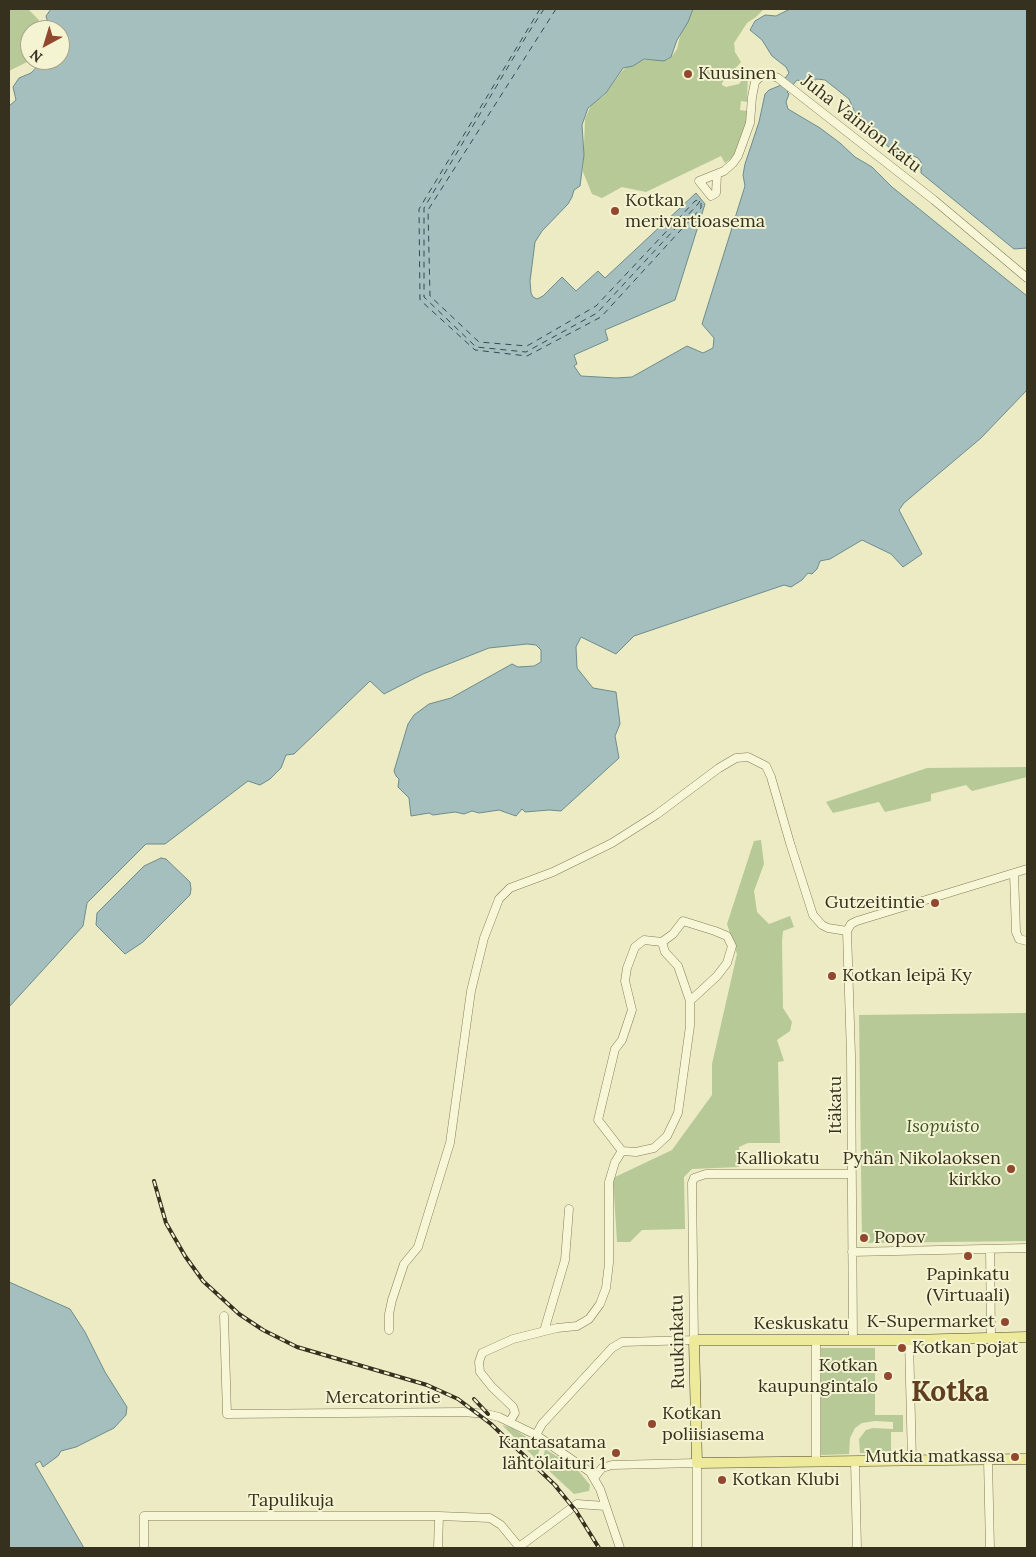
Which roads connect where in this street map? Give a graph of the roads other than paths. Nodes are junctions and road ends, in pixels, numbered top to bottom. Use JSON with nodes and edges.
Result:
{"nodes":[{"id":1,"x":717,"y":175,"type":"dead end"},
{"id":2,"x":1027,"y":278,"type":"edge"},
{"id":3,"x":1027,"y":869,"type":"edge"},
{"id":4,"x":1014,"y":873,"type":"junction"},
{"id":5,"x":847,"y":931,"type":"junction"},
{"id":6,"x":1027,"y":941,"type":"edge"},
{"id":7,"x":662,"y":942,"type":"junction"},
{"id":8,"x":690,"y":1001,"type":"junction"},
{"id":9,"x":622,"y":1151,"type":"junction"},
{"id":10,"x":706,"y":1174,"type":"joint"},
{"id":11,"x":851,"y":1174,"type":"junction"},
{"id":12,"x":569,"y":1209,"type":"dead end"},
{"id":13,"x":1027,"y":1248,"type":"edge"},
{"id":14,"x":990,"y":1249,"type":"junction"},
{"id":15,"x":852,"y":1252,"type":"junction"},
{"id":16,"x":224,"y":1316,"type":"dead end"},
{"id":17,"x":389,"y":1330,"type":"dead end"},
{"id":18,"x":544,"y":1331,"type":"junction"},
{"id":19,"x":991,"y":1337,"type":"junction"},
{"id":20,"x":1027,"y":1337,"type":"edge"},
{"id":21,"x":694,"y":1340,"type":"junction"},
{"id":22,"x":816,"y":1340,"type":"junction"},
{"id":23,"x":853,"y":1340,"type":"junction"},
{"id":24,"x":909,"y":1340,"type":"junction"},
{"id":25,"x":510,"y":1421,"type":"junction"},
{"id":26,"x":536,"y":1435,"type":"junction"},
{"id":27,"x":1027,"y":1459,"type":"edge"},
{"id":28,"x":988,"y":1460,"type":"junction"},
{"id":29,"x":855,"y":1461,"type":"junction"},
{"id":30,"x":912,"y":1461,"type":"junction"},
{"id":31,"x":816,"y":1462,"type":"junction"},
{"id":32,"x":697,"y":1463,"type":"junction"},
{"id":33,"x":594,"y":1478,"type":"junction"},
{"id":34,"x":605,"y":1506,"type":"junction"},
{"id":35,"x":439,"y":1516,"type":"junction"},
{"id":36,"x":144,"y":1548,"type":"edge"},
{"id":37,"x":438,"y":1548,"type":"edge"},
{"id":38,"x":520,"y":1548,"type":"edge"},
{"id":39,"x":620,"y":1548,"type":"edge"},
{"id":40,"x":697,"y":1548,"type":"edge"},
{"id":41,"x":857,"y":1548,"type":"edge"},
{"id":42,"x":990,"y":1548,"type":"edge"}],
"edges":[{"from":1,"to":2,"type":"street","name":"Juha Vainion katu"},
{"from":3,"to":4,"type":"street"},
{"from":4,"to":5,"type":"street"},
{"from":4,"to":6,"type":"street"},
{"from":5,"to":11,"type":"street","name":"Itäkatu"},
{"from":5,"to":17,"type":"street"},
{"from":7,"to":8,"type":"street"},
{"from":7,"to":8,"type":"street"},
{"from":7,"to":9,"type":"street"},
{"from":8,"to":9,"type":"street"},
{"from":9,"to":18,"type":"street"},
{"from":10,"to":11,"type":"street","name":"Kalliokatu"},
{"from":10,"to":21,"type":"street","name":"Ruukinkatu"},
{"from":11,"to":15,"type":"street","name":"Itäkatu"},
{"from":12,"to":18,"type":"street"},
{"from":13,"to":14,"type":"street"},
{"from":14,"to":15,"type":"street"},
{"from":14,"to":19,"type":"street"},
{"from":15,"to":23,"type":"street","name":"Itäkatu"},
{"from":16,"to":25,"type":"street","name":"Mercatorintie"},
{"from":18,"to":25,"type":"street"},
{"from":19,"to":20,"type":"main road","name":"Keskuskatu"},
{"from":19,"to":24,"type":"main road","name":"Keskuskatu"},
{"from":21,"to":22,"type":"main road","name":"Keskuskatu"},
{"from":21,"to":26,"type":"street"},
{"from":21,"to":32,"type":"main road","name":"Ruukinkatu"},
{"from":22,"to":23,"type":"main road","name":"Keskuskatu"},
{"from":22,"to":31,"type":"street"},
{"from":23,"to":24,"type":"main road","name":"Keskuskatu"},
{"from":24,"to":30,"type":"street"},
{"from":25,"to":26,"type":"street","name":"Mercatorintie"},
{"from":26,"to":33,"type":"street","name":"Mercatorintie"},
{"from":27,"to":28,"type":"main road"},
{"from":28,"to":30,"type":"main road"},
{"from":28,"to":42,"type":"street"},
{"from":29,"to":30,"type":"main road"},
{"from":29,"to":31,"type":"main road"},
{"from":29,"to":41,"type":"street"},
{"from":31,"to":32,"type":"main road"},
{"from":32,"to":33,"type":"street"},
{"from":32,"to":40,"type":"street","name":"Ruukinkatu"},
{"from":33,"to":34,"type":"street","name":"Mercatorintie"},
{"from":34,"to":38,"type":"street"},
{"from":34,"to":39,"type":"street"},
{"from":35,"to":36,"type":"street","name":"Tapulikuja"},
{"from":35,"to":37,"type":"street"},
{"from":35,"to":38,"type":"street","name":"Tapulikuja"}]}
